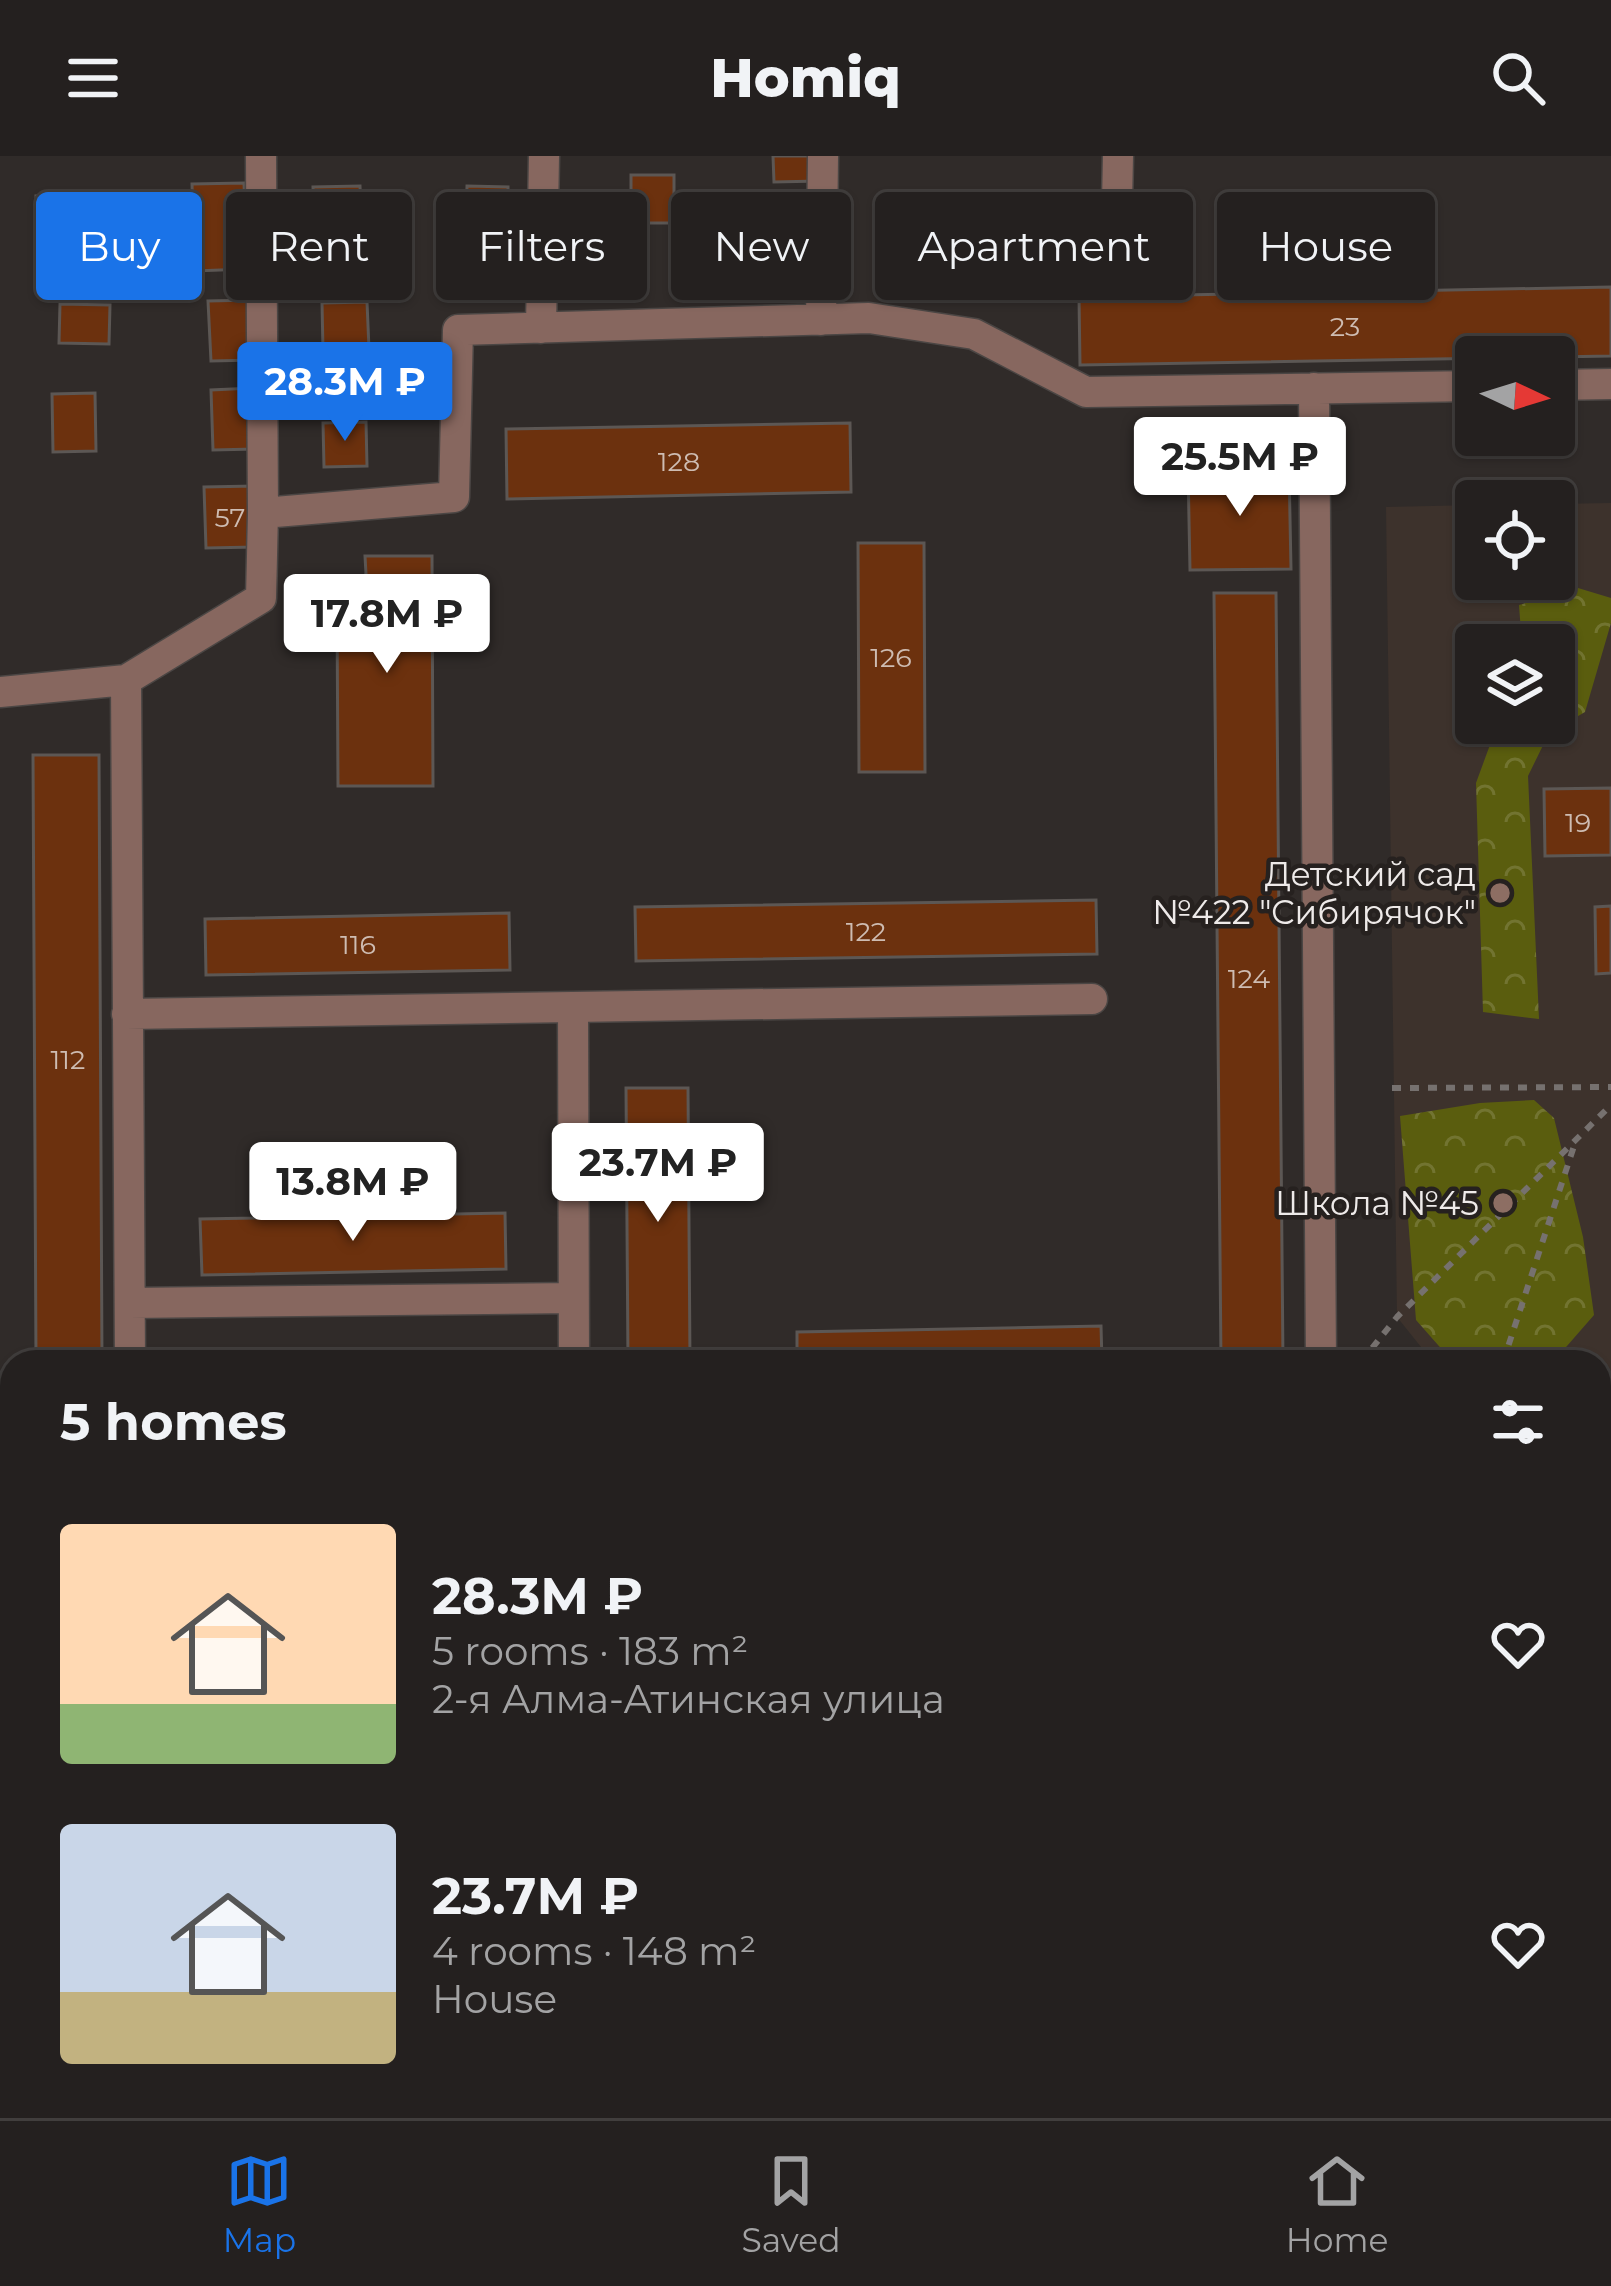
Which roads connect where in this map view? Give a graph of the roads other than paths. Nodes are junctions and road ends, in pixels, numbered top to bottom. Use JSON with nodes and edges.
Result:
{"nodes":[{"id":1,"x":261,"y":156,"type":"edge"},
{"id":2,"x":544,"y":156,"type":"edge"},
{"id":3,"x":823,"y":156,"type":"edge"},
{"id":4,"x":1118,"y":156,"type":"edge"},
{"id":5,"x":1117,"y":192,"type":"edge"},
{"id":6,"x":820,"y":320,"type":"junction"},
{"id":7,"x":541,"y":328,"type":"junction"},
{"id":8,"x":1611,"y":384,"type":"edge"},
{"id":9,"x":1575,"y":385,"type":"edge"},
{"id":10,"x":1455,"y":386,"type":"edge"},
{"id":11,"x":1314,"y":388,"type":"junction"},
{"id":12,"x":263,"y":514,"type":"junction"},
{"id":13,"x":126,"y":680,"type":"junction"},
{"id":14,"x":0,"y":692,"type":"edge"},
{"id":15,"x":1092,"y":999,"type":"dead end"},
{"id":16,"x":573,"y":1007,"type":"junction"},
{"id":17,"x":127,"y":1014,"type":"junction"},
{"id":18,"x":574,"y":1298,"type":"junction"},
{"id":19,"x":130,"y":1304,"type":"junction"},
{"id":20,"x":130,"y":1350,"type":"edge"},
{"id":21,"x":574,"y":1350,"type":"edge"},
{"id":22,"x":1321,"y":1350,"type":"edge"}],
"edges":[{"from":1,"to":12,"type":"street"},
{"from":2,"to":7,"type":"street"},
{"from":3,"to":6,"type":"street"},
{"from":4,"to":5,"type":"street"},
{"from":6,"to":7,"type":"street"},
{"from":6,"to":11,"type":"street"},
{"from":7,"to":12,"type":"street"},
{"from":8,"to":9,"type":"street"},
{"from":10,"to":11,"type":"street"},
{"from":11,"to":22,"type":"street"},
{"from":12,"to":13,"type":"street"},
{"from":13,"to":14,"type":"street"},
{"from":13,"to":17,"type":"street"},
{"from":15,"to":16,"type":"street"},
{"from":16,"to":17,"type":"street"},
{"from":16,"to":18,"type":"street"},
{"from":17,"to":19,"type":"street"},
{"from":18,"to":19,"type":"street"},
{"from":18,"to":21,"type":"street"},
{"from":19,"to":20,"type":"street"}]}
